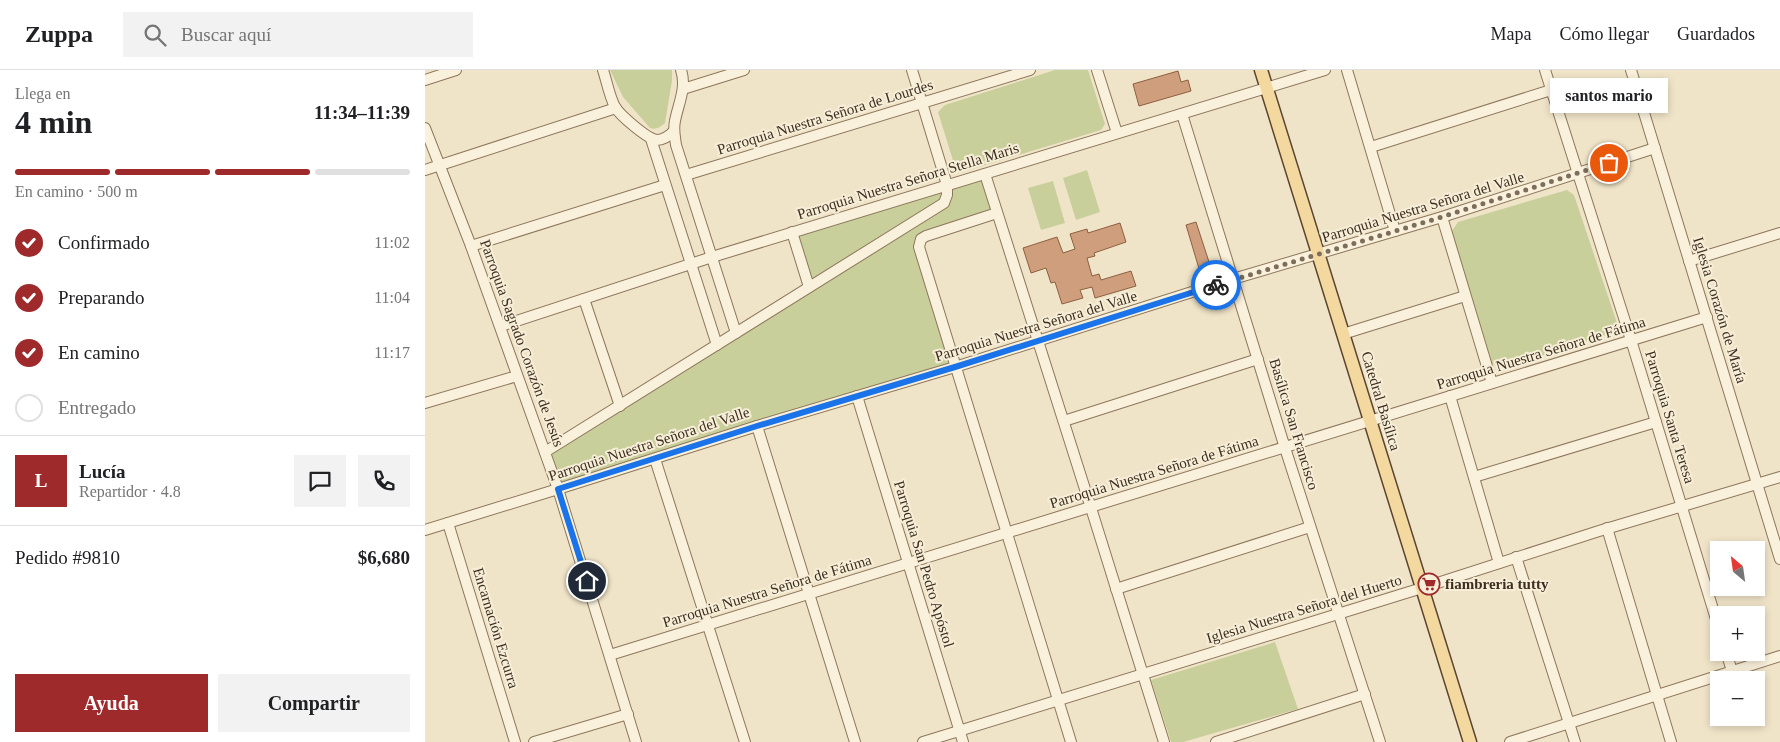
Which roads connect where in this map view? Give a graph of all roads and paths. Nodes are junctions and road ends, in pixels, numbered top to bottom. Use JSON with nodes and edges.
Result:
{"nodes":[{"id":1,"x":456,"y":70,"type":"edge"},
{"id":2,"x":603,"y":70,"type":"edge"},
{"id":3,"x":681,"y":70,"type":"edge"},
{"id":4,"x":744,"y":70,"type":"edge"},
{"id":5,"x":912,"y":70,"type":"edge"},
{"id":6,"x":1030,"y":70,"type":"edge"},
{"id":7,"x":1097,"y":70,"type":"edge"},
{"id":8,"x":1261,"y":70,"type":"edge"},
{"id":9,"x":1325,"y":70,"type":"edge"},
{"id":10,"x":1347,"y":70,"type":"edge"},
{"id":11,"x":1545,"y":70,"type":"edge"},
{"id":12,"x":1631,"y":70,"type":"edge"},
{"id":13,"x":425,"y":80,"type":"edge"},
{"id":14,"x":1266,"y":88,"type":"junction"},
{"id":15,"x":683,"y":89,"type":"junction"},
{"id":16,"x":1551,"y":90,"type":"junction"},
{"id":17,"x":922,"y":104,"type":"junction"},
{"id":18,"x":616,"y":108,"type":"junction"},
{"id":19,"x":1182,"y":114,"type":"junction"},
{"id":20,"x":425,"y":128,"type":"edge"},
{"id":21,"x":674,"y":131,"type":"junction"},
{"id":22,"x":1117,"y":133,"type":"junction"},
{"id":23,"x":651,"y":139,"type":"junction"},
{"id":24,"x":1371,"y":147,"type":"junction"},
{"id":25,"x":1655,"y":148,"type":"junction"},
{"id":26,"x":440,"y":165,"type":"junction"},
{"id":27,"x":425,"y":170,"type":"edge"},
{"id":28,"x":985,"y":174,"type":"junction"},
{"id":29,"x":1578,"y":174,"type":"junction"},
{"id":30,"x":686,"y":175,"type":"junction"},
{"id":31,"x":665,"y":185,"type":"junction"},
{"id":32,"x":947,"y":185,"type":"junction"},
{"id":33,"x":997,"y":213,"type":"junction"},
{"id":34,"x":1442,"y":217,"type":"junction"},
{"id":35,"x":1395,"y":231,"type":"junction"},
{"id":36,"x":792,"y":232,"type":"junction"},
{"id":37,"x":1780,"y":233,"type":"edge"},
{"id":38,"x":471,"y":246,"type":"junction"},
{"id":39,"x":1319,"y":255,"type":"junction"},
{"id":40,"x":712,"y":257,"type":"junction"},
{"id":41,"x":1689,"y":261,"type":"junction"},
{"id":42,"x":691,"y":264,"type":"junction"},
{"id":43,"x":1233,"y":280,"type":"junction"},
{"id":44,"x":809,"y":287,"type":"junction"},
{"id":45,"x":1465,"y":296,"type":"junction"},
{"id":46,"x":584,"y":299,"type":"junction"},
{"id":47,"x":1707,"y":318,"type":"junction"},
{"id":48,"x":501,"y":326,"type":"junction"},
{"id":49,"x":736,"y":333,"type":"junction"},
{"id":50,"x":1343,"y":334,"type":"junction"},
{"id":51,"x":1631,"y":340,"type":"junction"},
{"id":52,"x":1038,"y":341,"type":"junction"},
{"id":53,"x":717,"y":345,"type":"junction"},
{"id":54,"x":1259,"y":359,"type":"junction"},
{"id":55,"x":955,"y":367,"type":"junction"},
{"id":56,"x":517,"y":376,"type":"junction"},
{"id":57,"x":1492,"y":383,"type":"junction"},
{"id":58,"x":857,"y":396,"type":"junction"},
{"id":59,"x":1450,"y":396,"type":"junction"},
{"id":60,"x":425,"y":404,"type":"edge"},
{"id":61,"x":620,"y":406,"type":"junction"},
{"id":62,"x":1064,"y":421,"type":"junction"},
{"id":63,"x":1370,"y":422,"type":"junction"},
{"id":64,"x":1656,"y":422,"type":"junction"},
{"id":65,"x":757,"y":426,"type":"junction"},
{"id":66,"x":1285,"y":448,"type":"junction"},
{"id":67,"x":545,"y":452,"type":"junction"},
{"id":68,"x":655,"y":459,"type":"junction"},
{"id":69,"x":1475,"y":477,"type":"junction"},
{"id":70,"x":1780,"y":477,"type":"edge"},
{"id":71,"x":1757,"y":484,"type":"junction"},
{"id":72,"x":558,"y":489,"type":"junction"},
{"id":73,"x":1681,"y":506,"type":"junction"},
{"id":74,"x":1091,"y":508,"type":"junction"},
{"id":75,"x":448,"y":523,"type":"junction"},
{"id":76,"x":1311,"y":527,"type":"junction"},
{"id":77,"x":1607,"y":528,"type":"junction"},
{"id":78,"x":425,"y":530,"type":"edge"},
{"id":79,"x":1007,"y":533,"type":"junction"},
{"id":80,"x":1516,"y":557,"type":"junction"},
{"id":81,"x":1780,"y":558,"type":"edge"},
{"id":82,"x":907,"y":563,"type":"junction"},
{"id":83,"x":1499,"y":563,"type":"junction"},
{"id":84,"x":1422,"y":588,"type":"junction"},
{"id":85,"x":1116,"y":589,"type":"junction"},
{"id":86,"x":810,"y":593,"type":"junction"},
{"id":87,"x":1712,"y":606,"type":"edge"},
{"id":88,"x":1339,"y":614,"type":"junction"},
{"id":89,"x":709,"y":625,"type":"junction"},
{"id":90,"x":610,"y":655,"type":"junction"},
{"id":91,"x":1780,"y":656,"type":"edge"},
{"id":92,"x":1735,"y":671,"type":"edge"},
{"id":93,"x":1143,"y":675,"type":"junction"},
{"id":94,"x":1710,"y":679,"type":"edge"},
{"id":95,"x":1365,"y":694,"type":"junction"},
{"id":96,"x":1657,"y":695,"type":"junction"},
{"id":97,"x":1058,"y":700,"type":"junction"},
{"id":98,"x":628,"y":714,"type":"junction"},
{"id":99,"x":1569,"y":724,"type":"junction"},
{"id":100,"x":960,"y":730,"type":"junction"},
{"id":101,"x":515,"y":742,"type":"edge"},
{"id":102,"x":534,"y":742,"type":"edge"},
{"id":103,"x":636,"y":742,"type":"edge"},
{"id":104,"x":745,"y":742,"type":"edge"},
{"id":105,"x":855,"y":742,"type":"edge"},
{"id":106,"x":923,"y":742,"type":"edge"},
{"id":107,"x":963,"y":742,"type":"edge"},
{"id":108,"x":1071,"y":742,"type":"edge"},
{"id":109,"x":1164,"y":742,"type":"edge"},
{"id":110,"x":1216,"y":742,"type":"edge"},
{"id":111,"x":1380,"y":742,"type":"edge"},
{"id":112,"x":1470,"y":742,"type":"edge"},
{"id":113,"x":1509,"y":742,"type":"edge"},
{"id":114,"x":1575,"y":742,"type":"edge"},
{"id":115,"x":1671,"y":742,"type":"edge"}],
"edges":[{"from":1,"to":13,"type":"street"},
{"from":2,"to":18,"type":"street"},
{"from":3,"to":15,"type":"street"},
{"from":4,"to":15,"type":"street"},
{"from":5,"to":17,"type":"street"},
{"from":6,"to":17,"type":"street","name":"Parroquia Nuestra Señora de Lourdes"},
{"from":7,"to":22,"type":"street"},
{"from":8,"to":14,"type":"main road","name":"Catedral Basílica"},
{"from":9,"to":14,"type":"street","name":"Parroquia Nuestra Señora Stella Maris"},
{"from":10,"to":24,"type":"street"},
{"from":11,"to":16,"type":"street","name":"Parroquia Santa Teresa"},
{"from":12,"to":25,"type":"street","name":"Iglesia Corazón de María"},
{"from":14,"to":19,"type":"street","name":"Parroquia Nuestra Señora Stella Maris"},
{"from":14,"to":39,"type":"main road","name":"Catedral Basílica"},
{"from":15,"to":21,"type":"street"},
{"from":16,"to":24,"type":"street"},
{"from":16,"to":29,"type":"street","name":"Parroquia Santa Teresa"},
{"from":17,"to":30,"type":"street","name":"Parroquia Nuestra Señora de Lourdes"},
{"from":17,"to":32,"type":"street"},
{"from":18,"to":23,"type":"street"},
{"from":18,"to":26,"type":"street"},
{"from":19,"to":22,"type":"street","name":"Parroquia Nuestra Señora Stella Maris"},
{"from":19,"to":43,"type":"street","name":"Basílica San Francisco"},
{"from":20,"to":26,"type":"street","name":"Parroquia Sagrado Corazón de Jesús"},
{"from":21,"to":23,"type":"street"},
{"from":21,"to":30,"type":"street"},
{"from":22,"to":28,"type":"street","name":"Parroquia Nuestra Señora Stella Maris"},
{"from":23,"to":31,"type":"street"},
{"from":24,"to":35,"type":"street"},
{"from":25,"to":29,"type":"street","name":"Parroquia Nuestra Señora del Valle"},
{"from":25,"to":41,"type":"street","name":"Iglesia Corazón de María"},
{"from":26,"to":27,"type":"street"},
{"from":26,"to":38,"type":"street","name":"Parroquia Sagrado Corazón de Jesús"},
{"from":28,"to":32,"type":"street","name":"Parroquia Nuestra Señora Stella Maris"},
{"from":28,"to":33,"type":"street"},
{"from":29,"to":34,"type":"street","name":"Parroquia Nuestra Señora del Valle"},
{"from":29,"to":51,"type":"street","name":"Parroquia Santa Teresa"},
{"from":30,"to":40,"type":"street"},
{"from":31,"to":38,"type":"street"},
{"from":31,"to":42,"type":"street"},
{"from":32,"to":36,"type":"street","name":"Parroquia Nuestra Señora Stella Maris"},
{"from":32,"to":44,"type":"street"},
{"from":33,"to":52,"type":"street"},
{"from":33,"to":55,"type":"street"},
{"from":34,"to":35,"type":"street","name":"Parroquia Nuestra Señora del Valle"},
{"from":34,"to":45,"type":"street"},
{"from":35,"to":39,"type":"street","name":"Parroquia Nuestra Señora del Valle"},
{"from":36,"to":40,"type":"street","name":"Parroquia Nuestra Señora Stella Maris"},
{"from":36,"to":44,"type":"street"},
{"from":37,"to":41,"type":"street"},
{"from":38,"to":48,"type":"street","name":"Parroquia Sagrado Corazón de Jesús"},
{"from":39,"to":43,"type":"street","name":"Parroquia Nuestra Señora del Valle"},
{"from":39,"to":50,"type":"main road","name":"Catedral Basílica"},
{"from":40,"to":42,"type":"street","name":"Parroquia Nuestra Señora Stella Maris"},
{"from":40,"to":49,"type":"street"},
{"from":41,"to":47,"type":"street","name":"Iglesia Corazón de María"},
{"from":42,"to":46,"type":"street","name":"Parroquia Nuestra Señora Stella Maris"},
{"from":42,"to":53,"type":"street"},
{"from":43,"to":52,"type":"street","name":"Parroquia Nuestra Señora del Valle"},
{"from":43,"to":54,"type":"street","name":"Basílica San Francisco"},
{"from":44,"to":49,"type":"street"},
{"from":45,"to":50,"type":"street"},
{"from":45,"to":57,"type":"street"},
{"from":46,"to":48,"type":"street","name":"Parroquia Nuestra Señora Stella Maris"},
{"from":46,"to":61,"type":"street"},
{"from":47,"to":51,"type":"street","name":"Parroquia Nuestra Señora de Fátima"},
{"from":47,"to":71,"type":"street","name":"Iglesia Corazón de María"},
{"from":48,"to":56,"type":"street","name":"Parroquia Sagrado Corazón de Jesús"},
{"from":49,"to":53,"type":"street"},
{"from":50,"to":63,"type":"main road","name":"Catedral Basílica"},
{"from":51,"to":57,"type":"street","name":"Parroquia Nuestra Señora de Fátima"},
{"from":51,"to":64,"type":"street","name":"Parroquia Santa Teresa"},
{"from":52,"to":55,"type":"street","name":"Parroquia Nuestra Señora del Valle"},
{"from":52,"to":62,"type":"street"},
{"from":53,"to":61,"type":"street"},
{"from":54,"to":62,"type":"street"},
{"from":54,"to":66,"type":"street","name":"Basílica San Francisco"},
{"from":55,"to":58,"type":"street","name":"Parroquia Nuestra Señora del Valle"},
{"from":55,"to":79,"type":"street"},
{"from":56,"to":60,"type":"street"},
{"from":56,"to":67,"type":"street","name":"Parroquia Sagrado Corazón de Jesús"},
{"from":57,"to":59,"type":"street","name":"Parroquia Nuestra Señora de Fátima"},
{"from":58,"to":65,"type":"street","name":"Parroquia Nuestra Señora del Valle"},
{"from":58,"to":82,"type":"street","name":"Parroquia San Pedro Apóstol"},
{"from":59,"to":63,"type":"street","name":"Parroquia Nuestra Señora de Fátima"},
{"from":59,"to":69,"type":"street"},
{"from":61,"to":67,"type":"street"},
{"from":62,"to":74,"type":"street"},
{"from":63,"to":66,"type":"street","name":"Parroquia Nuestra Señora de Fátima"},
{"from":63,"to":84,"type":"main road","name":"Catedral Basílica"},
{"from":64,"to":69,"type":"street"},
{"from":64,"to":73,"type":"street","name":"Parroquia Santa Teresa"},
{"from":65,"to":68,"type":"street","name":"Parroquia Nuestra Señora del Valle"},
{"from":65,"to":86,"type":"street"},
{"from":66,"to":74,"type":"street","name":"Parroquia Nuestra Señora de Fátima"},
{"from":66,"to":76,"type":"street","name":"Basílica San Francisco"},
{"from":67,"to":72,"type":"street","name":"Parroquia Sagrado Corazón de Jesús"},
{"from":68,"to":72,"type":"street","name":"Parroquia Nuestra Señora del Valle"},
{"from":68,"to":89,"type":"street"},
{"from":69,"to":83,"type":"street"},
{"from":70,"to":71,"type":"street","name":"Iglesia Nuestra Señora del Huerto"},
{"from":71,"to":73,"type":"street","name":"Iglesia Nuestra Señora del Huerto"},
{"from":71,"to":81,"type":"street","name":"Iglesia Corazón de María"},
{"from":72,"to":75,"type":"street","name":"Parroquia Nuestra Señora del Valle"},
{"from":72,"to":90,"type":"street","name":"Parroquia Sagrado Corazón de Jesús"},
{"from":73,"to":77,"type":"street","name":"Iglesia Nuestra Señora del Huerto"},
{"from":73,"to":87,"type":"street","name":"Parroquia Santa Teresa"},
{"from":74,"to":79,"type":"street","name":"Parroquia Nuestra Señora de Fátima"},
{"from":74,"to":85,"type":"street"},
{"from":75,"to":78,"type":"street","name":"Parroquia Nuestra Señora del Valle"},
{"from":75,"to":101,"type":"street","name":"Encarnación Ezcurra"},
{"from":76,"to":85,"type":"street"},
{"from":76,"to":88,"type":"street","name":"Basílica San Francisco"},
{"from":77,"to":80,"type":"street","name":"Iglesia Nuestra Señora del Huerto"},
{"from":77,"to":96,"type":"street"},
{"from":79,"to":82,"type":"street","name":"Parroquia Nuestra Señora de Fátima"},
{"from":79,"to":97,"type":"street"},
{"from":80,"to":83,"type":"street","name":"Iglesia Nuestra Señora del Huerto"},
{"from":80,"to":99,"type":"street"},
{"from":82,"to":86,"type":"street","name":"Parroquia Nuestra Señora de Fátima"},
{"from":82,"to":100,"type":"street","name":"Parroquia San Pedro Apóstol"},
{"from":83,"to":84,"type":"street","name":"Iglesia Nuestra Señora del Huerto"},
{"from":84,"to":88,"type":"street","name":"Iglesia Nuestra Señora del Huerto"},
{"from":84,"to":112,"type":"main road","name":"Catedral Basílica"},
{"from":85,"to":93,"type":"street"},
{"from":86,"to":89,"type":"street","name":"Parroquia Nuestra Señora de Fátima"},
{"from":86,"to":105,"type":"street"},
{"from":88,"to":93,"type":"street","name":"Iglesia Nuestra Señora del Huerto"},
{"from":88,"to":95,"type":"street","name":"Basílica San Francisco"},
{"from":89,"to":90,"type":"street","name":"Parroquia Nuestra Señora de Fátima"},
{"from":89,"to":104,"type":"street"},
{"from":90,"to":98,"type":"street","name":"Parroquia Sagrado Corazón de Jesús"},
{"from":91,"to":92,"type":"street"},
{"from":93,"to":97,"type":"street","name":"Iglesia Nuestra Señora del Huerto"},
{"from":93,"to":109,"type":"street"},
{"from":94,"to":96,"type":"street"},
{"from":95,"to":110,"type":"street"},
{"from":95,"to":111,"type":"street","name":"Basílica San Francisco"},
{"from":96,"to":99,"type":"street"},
{"from":96,"to":115,"type":"street"},
{"from":97,"to":100,"type":"street","name":"Iglesia Nuestra Señora del Huerto"},
{"from":97,"to":108,"type":"street"},
{"from":98,"to":102,"type":"street"},
{"from":98,"to":103,"type":"street","name":"Parroquia Sagrado Corazón de Jesús"},
{"from":99,"to":113,"type":"street"},
{"from":99,"to":114,"type":"street"},
{"from":100,"to":106,"type":"street","name":"Iglesia Nuestra Señora del Huerto"},
{"from":100,"to":107,"type":"street","name":"Parroquia San Pedro Apóstol"}]}
